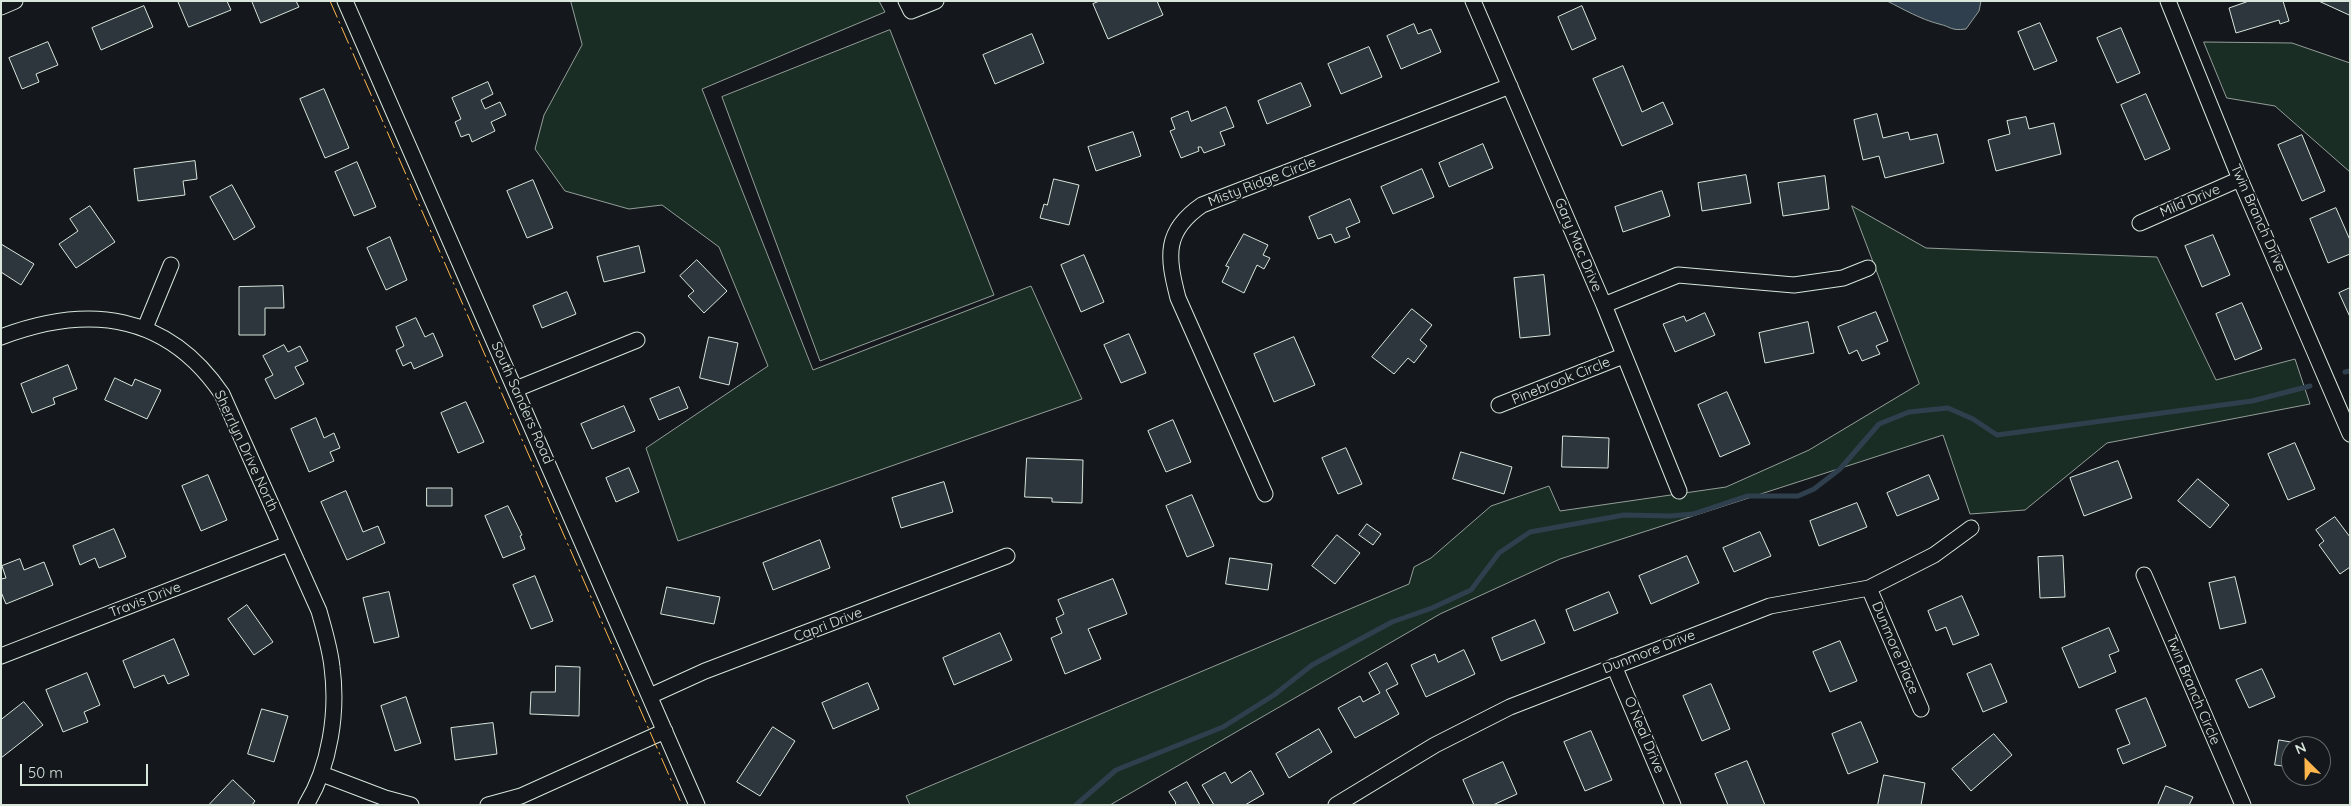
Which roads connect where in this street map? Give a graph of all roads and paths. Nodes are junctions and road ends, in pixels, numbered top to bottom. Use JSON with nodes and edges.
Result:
{"nodes":[{"id":1,"x":15,"y":1,"type":"edge"},
{"id":2,"x":345,"y":1,"type":"edge"},
{"id":3,"x":936,"y":1,"type":"edge"},
{"id":4,"x":1473,"y":1,"type":"edge"},
{"id":5,"x":2168,"y":1,"type":"edge"},
{"id":6,"x":908,"y":6,"type":"edge"},
{"id":7,"x":1,"y":7,"type":"edge"},
{"id":8,"x":1510,"y":86,"type":"junction"},
{"id":9,"x":2240,"y":180,"type":"junction"},
{"id":10,"x":2140,"y":223,"type":"dead end"},
{"id":11,"x":171,"y":265,"type":"dead end"},
{"id":12,"x":1868,"y":268,"type":"dead end"},
{"id":13,"x":1604,"y":304,"type":"junction"},
{"id":14,"x":145,"y":328,"type":"junction"},
{"id":15,"x":1,"y":337,"type":"edge"},
{"id":16,"x":637,"y":340,"type":"dead end"},
{"id":17,"x":1623,"y":356,"type":"junction"},
{"id":18,"x":516,"y":389,"type":"junction"},
{"id":19,"x":1500,"y":406,"type":"dead end"},
{"id":20,"x":2350,"y":434,"type":"edge"},
{"id":21,"x":1679,"y":491,"type":"dead end"},
{"id":22,"x":1265,"y":494,"type":"dead end"},
{"id":23,"x":1971,"y":528,"type":"dead end"},
{"id":24,"x":288,"y":544,"type":"junction"},
{"id":25,"x":1008,"y":556,"type":"dead end"},
{"id":26,"x":2144,"y":575,"type":"dead end"},
{"id":27,"x":1868,"y":588,"type":"junction"},
{"id":28,"x":1,"y":656,"type":"edge"},
{"id":29,"x":1614,"y":666,"type":"junction"},
{"id":30,"x":650,"y":696,"type":"junction"},
{"id":31,"x":1921,"y":709,"type":"dead end"},
{"id":32,"x":665,"y":731,"type":"junction"},
{"id":33,"x":322,"y":774,"type":"junction"},
{"id":34,"x":306,"y":805,"type":"edge"},
{"id":35,"x":411,"y":805,"type":"edge"},
{"id":36,"x":488,"y":805,"type":"edge"},
{"id":37,"x":697,"y":805,"type":"edge"},
{"id":38,"x":1336,"y":805,"type":"edge"},
{"id":39,"x":1673,"y":805,"type":"edge"},
{"id":40,"x":2243,"y":805,"type":"edge"}],
"edges":[{"from":1,"to":7,"type":"street"},
{"from":2,"to":18,"type":"street","name":"South Sanders Road"},
{"from":3,"to":6,"type":"street"},
{"from":4,"to":8,"type":"street","name":"Gary Mac Drive"},
{"from":5,"to":9,"type":"street","name":"Twin Branch Drive"},
{"from":8,"to":13,"type":"street","name":"Gary Mac Drive"},
{"from":8,"to":22,"type":"street","name":"Misty Ridge Circle"},
{"from":9,"to":10,"type":"street","name":"Mild Drive"},
{"from":9,"to":20,"type":"street","name":"Twin Branch Drive"},
{"from":11,"to":14,"type":"street"},
{"from":12,"to":13,"type":"street"},
{"from":13,"to":17,"type":"street","name":"Gary Mac Drive"},
{"from":14,"to":15,"type":"street","name":"Sherrlyn Drive North"},
{"from":14,"to":24,"type":"street","name":"Sherrlyn Drive North"},
{"from":16,"to":18,"type":"street"},
{"from":17,"to":19,"type":"street","name":"Pinebrook Circle"},
{"from":17,"to":21,"type":"street","name":"Gary Mac Drive"},
{"from":18,"to":30,"type":"street","name":"South Sanders Road"},
{"from":23,"to":27,"type":"street","name":"Dunmore Drive"},
{"from":24,"to":28,"type":"street","name":"Travis Drive"},
{"from":24,"to":33,"type":"street","name":"Sherrlyn Drive North"},
{"from":25,"to":30,"type":"street","name":"Capri Drive"},
{"from":26,"to":40,"type":"street","name":"Twin Branch Circle"},
{"from":27,"to":29,"type":"street","name":"Dunmore Drive"},
{"from":27,"to":31,"type":"street","name":"Dunmore Place"},
{"from":29,"to":38,"type":"street","name":"Dunmore Drive"},
{"from":29,"to":39,"type":"street","name":"O Neal Drive"},
{"from":30,"to":32,"type":"street","name":"South Sanders Road"},
{"from":32,"to":36,"type":"street"},
{"from":32,"to":37,"type":"street","name":"South Sanders Road"},
{"from":33,"to":34,"type":"street","name":"Sherrlyn Drive North"},
{"from":33,"to":35,"type":"street"}]}
